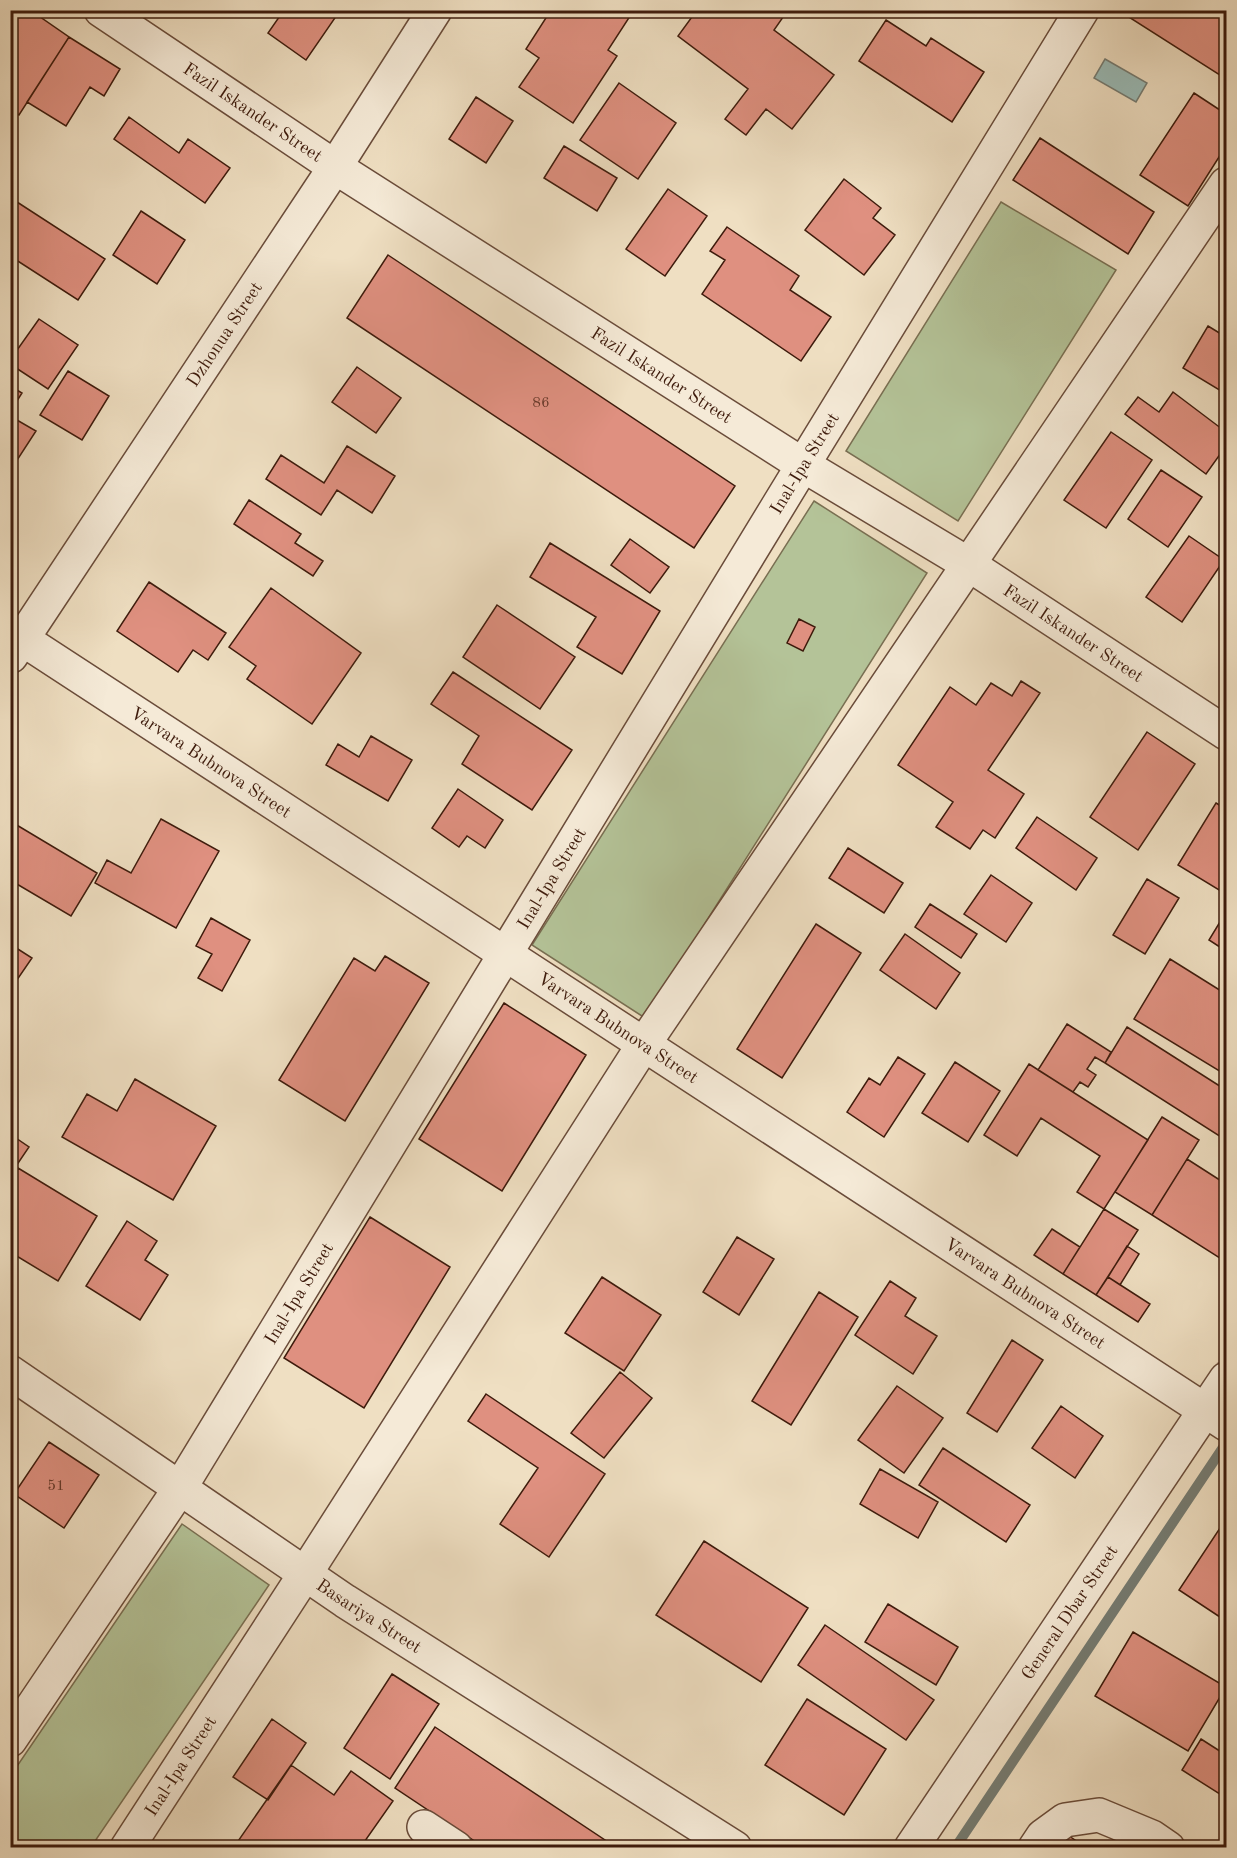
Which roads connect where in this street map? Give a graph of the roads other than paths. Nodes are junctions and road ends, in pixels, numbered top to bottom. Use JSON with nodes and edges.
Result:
{"nodes":[{"id":1,"x":101,"y":10,"type":"edge"},
{"id":2,"x":435,"y":10,"type":"edge"},
{"id":3,"x":1082,"y":10,"type":"edge"},
{"id":4,"x":335,"y":167,"type":"junction"},
{"id":5,"x":1227,"y":184,"type":"edge"},
{"id":6,"x":803,"y":465,"type":"junction"},
{"id":7,"x":968,"y":564,"type":"junction"},
{"id":8,"x":14,"y":642,"type":"edge"},
{"id":9,"x":1227,"y":733,"type":"edge"},
{"id":10,"x":506,"y":953,"type":"junction"},
{"id":11,"x":644,"y":1044,"type":"junction"},
{"id":12,"x":10,"y":1372,"type":"edge"},
{"id":13,"x":1227,"y":1379,"type":"edge"},
{"id":14,"x":1216,"y":1417,"type":"edge"},
{"id":15,"x":180,"y":1488,"type":"junction"},
{"id":16,"x":305,"y":1574,"type":"junction"},
{"id":17,"x":10,"y":1740,"type":"edge"},
{"id":18,"x":424,"y":1827,"type":"dead end"},
{"id":19,"x":731,"y":1846,"type":"edge"},
{"id":20,"x":127,"y":1848,"type":"edge"},
{"id":21,"x":456,"y":1848,"type":"edge"},
{"id":22,"x":911,"y":1848,"type":"edge"},
{"id":23,"x":1035,"y":1848,"type":"edge"},
{"id":24,"x":1168,"y":1848,"type":"edge"}],
"edges":[{"from":1,"to":4,"type":"street","name":"Fazil Iskander Street"},
{"from":2,"to":4,"type":"street","name":"Dzhonua Street"},
{"from":3,"to":6,"type":"street","name":"Inal-Ipa Street"},
{"from":4,"to":6,"type":"street","name":"Fazil Iskander Street"},
{"from":4,"to":8,"type":"street","name":"Dzhonua Street"},
{"from":5,"to":7,"type":"street","name":"Inal-Ipa Street"},
{"from":6,"to":7,"type":"street","name":"Fazil Iskander Street"},
{"from":6,"to":10,"type":"street","name":"Inal-Ipa Street"},
{"from":7,"to":9,"type":"street","name":"Fazil Iskander Street"},
{"from":7,"to":11,"type":"street","name":"Inal-Ipa Street"},
{"from":8,"to":10,"type":"street","name":"Varvara Bubnova Street"},
{"from":10,"to":11,"type":"street","name":"Varvara Bubnova Street"},
{"from":10,"to":15,"type":"street","name":"Inal-Ipa Street"},
{"from":11,"to":14,"type":"street","name":"Varvara Bubnova Street"},
{"from":11,"to":16,"type":"street","name":"Inal-Ipa Street"},
{"from":12,"to":15,"type":"street","name":"Basariya Street"},
{"from":13,"to":14,"type":"street","name":"General Dbar Street"},
{"from":14,"to":22,"type":"street","name":"General Dbar Street"},
{"from":15,"to":16,"type":"street","name":"Basariya Street"},
{"from":15,"to":17,"type":"street","name":"Inal-Ipa Street"},
{"from":16,"to":19,"type":"street","name":"Basariya Street"},
{"from":16,"to":20,"type":"street","name":"Inal-Ipa Street"},
{"from":18,"to":21,"type":"street"},
{"from":23,"to":24,"type":"street"}]}
